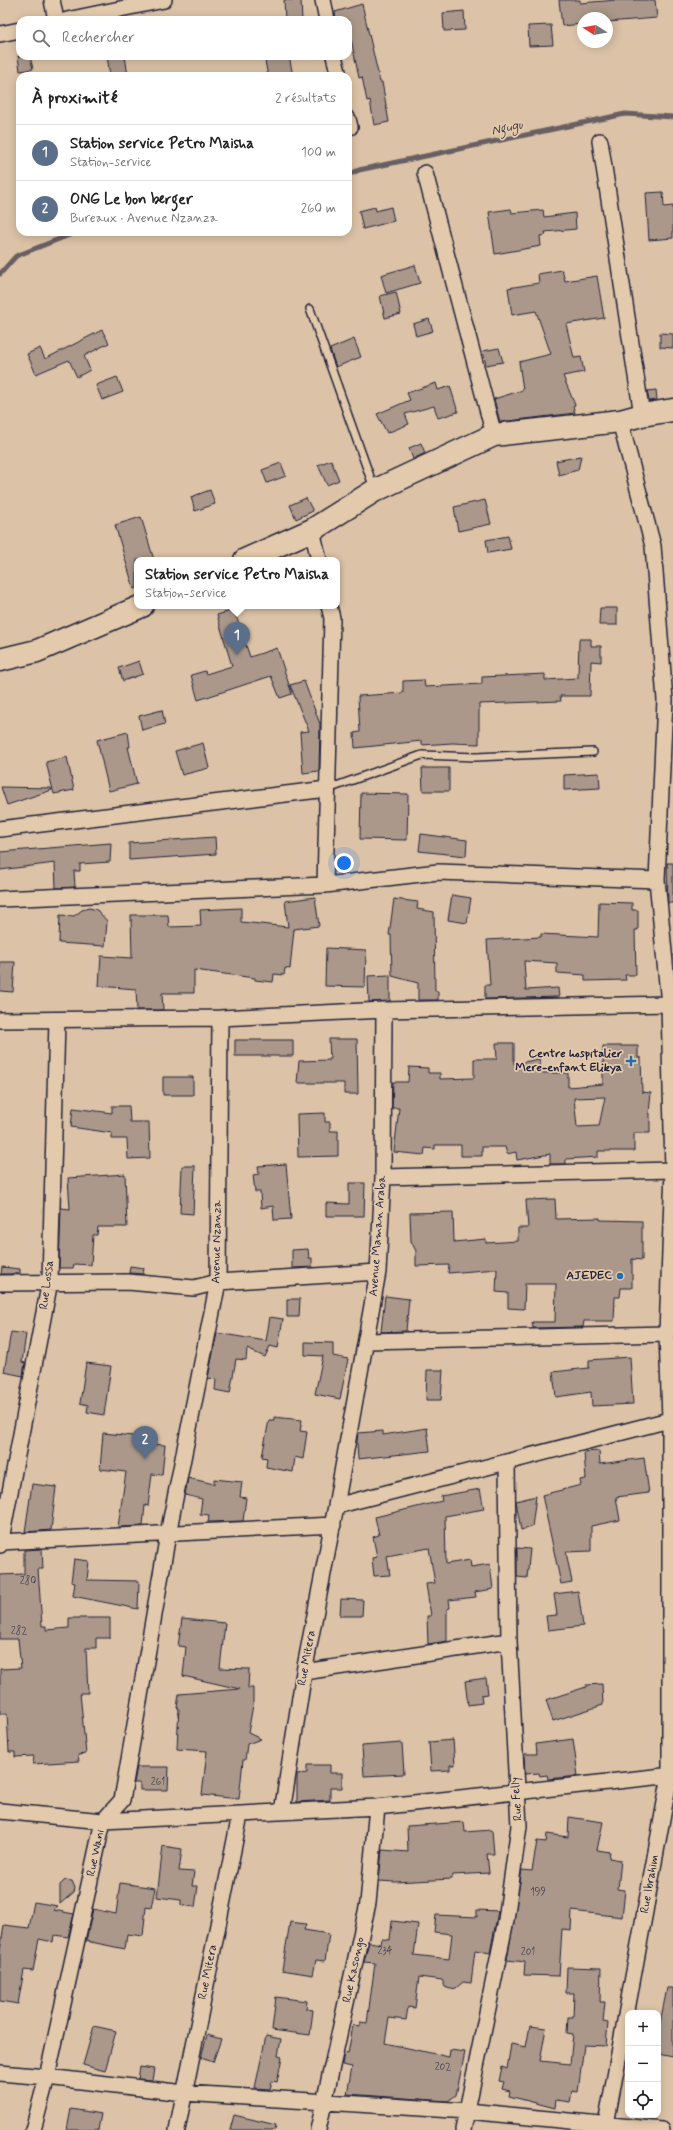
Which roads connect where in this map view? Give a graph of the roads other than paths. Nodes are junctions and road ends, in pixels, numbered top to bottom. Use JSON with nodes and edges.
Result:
{"nodes":[{"id":1,"x":52,"y":0,"type":"edge"},
{"id":2,"x":164,"y":0,"type":"edge"},
{"id":3,"x":322,"y":0,"type":"edge"},
{"id":4,"x":55,"y":16,"type":"edge"},
{"id":5,"x":86,"y":16,"type":"edge"},
{"id":6,"x":326,"y":16,"type":"edge"},
{"id":7,"x":16,"y":31,"type":"edge"},
{"id":8,"x":0,"y":34,"type":"edge"},
{"id":9,"x":335,"y":60,"type":"edge"},
{"id":10,"x":338,"y":72,"type":"edge"},
{"id":11,"x":600,"y":141,"type":"dead end"},
{"id":12,"x":425,"y":173,"type":"dead end"},
{"id":13,"x":310,"y":309,"type":"dead end"},
{"id":14,"x":673,"y":410,"type":"edge"},
{"id":15,"x":642,"y":415,"type":"junction"},
{"id":16,"x":620,"y":421,"type":"junction"},
{"id":17,"x":494,"y":435,"type":"junction"},
{"id":18,"x":374,"y":491,"type":"junction"},
{"id":19,"x":312,"y":530,"type":"junction"},
{"id":20,"x":252,"y":557,"type":"edge"},
{"id":21,"x":318,"y":557,"type":"edge"},
{"id":22,"x":135,"y":609,"type":"edge"},
{"id":23,"x":330,"y":609,"type":"edge"},
{"id":24,"x":0,"y":660,"type":"edge"},
{"id":25,"x":593,"y":752,"type":"dead end"},
{"id":26,"x":328,"y":789,"type":"junction"},
{"id":27,"x":0,"y":829,"type":"edge"},
{"id":28,"x":657,"y":880,"type":"junction"},
{"id":29,"x":325,"y":885,"type":"junction"},
{"id":30,"x":0,"y":899,"type":"edge"},
{"id":31,"x":669,"y":1004,"type":"junction"},
{"id":32,"x":384,"y":1010,"type":"junction"},
{"id":33,"x":220,"y":1018,"type":"junction"},
{"id":34,"x":0,"y":1020,"type":"edge"},
{"id":35,"x":57,"y":1021,"type":"junction"},
{"id":36,"x":673,"y":1170,"type":"edge"},
{"id":37,"x":383,"y":1177,"type":"junction"},
{"id":38,"x":378,"y":1272,"type":"junction"},
{"id":39,"x":50,"y":1282,"type":"junction"},
{"id":40,"x":218,"y":1282,"type":"junction"},
{"id":41,"x":0,"y":1283,"type":"edge"},
{"id":42,"x":667,"y":1334,"type":"junction"},
{"id":43,"x":367,"y":1341,"type":"junction"},
{"id":44,"x":672,"y":1419,"type":"edge"},
{"id":45,"x":507,"y":1462,"type":"junction"},
{"id":46,"x":336,"y":1506,"type":"junction"},
{"id":47,"x":332,"y":1525,"type":"junction"},
{"id":48,"x":168,"y":1534,"type":"junction"},
{"id":49,"x":0,"y":1542,"type":"edge"},
{"id":50,"x":0,"y":1545,"type":"edge"},
{"id":51,"x":509,"y":1642,"type":"junction"},
{"id":52,"x":304,"y":1672,"type":"junction"},
{"id":53,"x":672,"y":1775,"type":"edge"},
{"id":54,"x":516,"y":1794,"type":"junction"},
{"id":55,"x":377,"y":1807,"type":"junction"},
{"id":56,"x":0,"y":1811,"type":"edge"},
{"id":57,"x":282,"y":1812,"type":"junction"},
{"id":58,"x":240,"y":1814,"type":"junction"},
{"id":59,"x":103,"y":1821,"type":"junction"},
{"id":60,"x":0,"y":2073,"type":"edge"},
{"id":61,"x":47,"y":2077,"type":"junction"},
{"id":62,"x":184,"y":2094,"type":"junction"},
{"id":63,"x":325,"y":2102,"type":"junction"},
{"id":64,"x":468,"y":2111,"type":"junction"},
{"id":65,"x":606,"y":2127,"type":"edge"},
{"id":66,"x":34,"y":2130,"type":"edge"},
{"id":67,"x":177,"y":2130,"type":"edge"},
{"id":68,"x":318,"y":2130,"type":"edge"},
{"id":69,"x":463,"y":2130,"type":"edge"},
{"id":70,"x":662,"y":2130,"type":"edge"}],
"edges":[{"from":1,"to":4,"type":"street"},
{"from":2,"to":5,"type":"street"},
{"from":3,"to":6,"type":"street"},
{"from":7,"to":8,"type":"street"},
{"from":9,"to":10,"type":"street"},
{"from":11,"to":15,"type":"street"},
{"from":12,"to":17,"type":"street"},
{"from":13,"to":18,"type":"lane"},
{"from":14,"to":15,"type":"main road"},
{"from":15,"to":16,"type":"main road"},
{"from":16,"to":17,"type":"main road"},
{"from":16,"to":28,"type":"street","name":"Rue Ibrahim"},
{"from":17,"to":18,"type":"main road"},
{"from":18,"to":19,"type":"main road"},
{"from":19,"to":20,"type":"main road"},
{"from":19,"to":21,"type":"street"},
{"from":22,"to":24,"type":"main road"},
{"from":23,"to":26,"type":"street"},
{"from":25,"to":26,"type":"lane"},
{"from":26,"to":27,"type":"street"},
{"from":26,"to":29,"type":"street"},
{"from":28,"to":29,"type":"street"},
{"from":28,"to":31,"type":"street","name":"Rue Ibrahim"},
{"from":29,"to":30,"type":"street"},
{"from":31,"to":32,"type":"street"},
{"from":31,"to":36,"type":"street","name":"Rue Ibrahim"},
{"from":32,"to":33,"type":"street"},
{"from":32,"to":37,"type":"street","name":"Avenue Maman Araba"},
{"from":33,"to":35,"type":"street"},
{"from":33,"to":40,"type":"street","name":"Avenue Nzanza"},
{"from":34,"to":35,"type":"street"},
{"from":35,"to":39,"type":"street","name":"Rue Lossa"},
{"from":36,"to":37,"type":"street"},
{"from":36,"to":42,"type":"street","name":"Rue Ibrahim"},
{"from":37,"to":38,"type":"street","name":"Avenue Maman Araba"},
{"from":38,"to":40,"type":"street"},
{"from":38,"to":43,"type":"street","name":"Avenue Maman Araba"},
{"from":39,"to":40,"type":"street"},
{"from":39,"to":41,"type":"street"},
{"from":39,"to":49,"type":"street","name":"Rue Lossa"},
{"from":40,"to":48,"type":"street","name":"Avenue Nzanza"},
{"from":42,"to":43,"type":"street"},
{"from":42,"to":44,"type":"street","name":"Rue Ibrahim"},
{"from":43,"to":46,"type":"street","name":"Avenue Maman Araba"},
{"from":44,"to":45,"type":"street"},
{"from":44,"to":53,"type":"street","name":"Rue Ibrahim"},
{"from":45,"to":46,"type":"street"},
{"from":45,"to":51,"type":"street","name":"Rue Felly"},
{"from":46,"to":47,"type":"street","name":"Rue Mitera"},
{"from":47,"to":48,"type":"street"},
{"from":47,"to":52,"type":"street","name":"Rue Mitera"},
{"from":48,"to":49,"type":"street"},
{"from":48,"to":59,"type":"street","name":"Rue Wani"},
{"from":49,"to":50,"type":"street","name":"Rue Lossa"},
{"from":51,"to":52,"type":"street"},
{"from":51,"to":54,"type":"street","name":"Rue Felly"},
{"from":52,"to":57,"type":"street","name":"Rue Mitera"},
{"from":53,"to":54,"type":"street"},
{"from":53,"to":65,"type":"street","name":"Rue Ibrahim"},
{"from":54,"to":55,"type":"street"},
{"from":54,"to":64,"type":"street","name":"Rue Felly"},
{"from":55,"to":57,"type":"street"},
{"from":55,"to":63,"type":"street","name":"Rue Kasongo"},
{"from":56,"to":59,"type":"street"},
{"from":57,"to":58,"type":"street"},
{"from":58,"to":59,"type":"street"},
{"from":58,"to":62,"type":"street","name":"Rue Mitera"},
{"from":59,"to":61,"type":"street","name":"Rue Wani"},
{"from":60,"to":61,"type":"street"},
{"from":61,"to":62,"type":"street"},
{"from":61,"to":66,"type":"street","name":"Rue Wani"},
{"from":62,"to":63,"type":"street"},
{"from":62,"to":67,"type":"street","name":"Rue Mitera"},
{"from":63,"to":64,"type":"street"},
{"from":63,"to":68,"type":"street","name":"Rue Kasongo"},
{"from":64,"to":65,"type":"street"},
{"from":64,"to":69,"type":"street","name":"Rue Felly"},
{"from":65,"to":70,"type":"street"}]}
